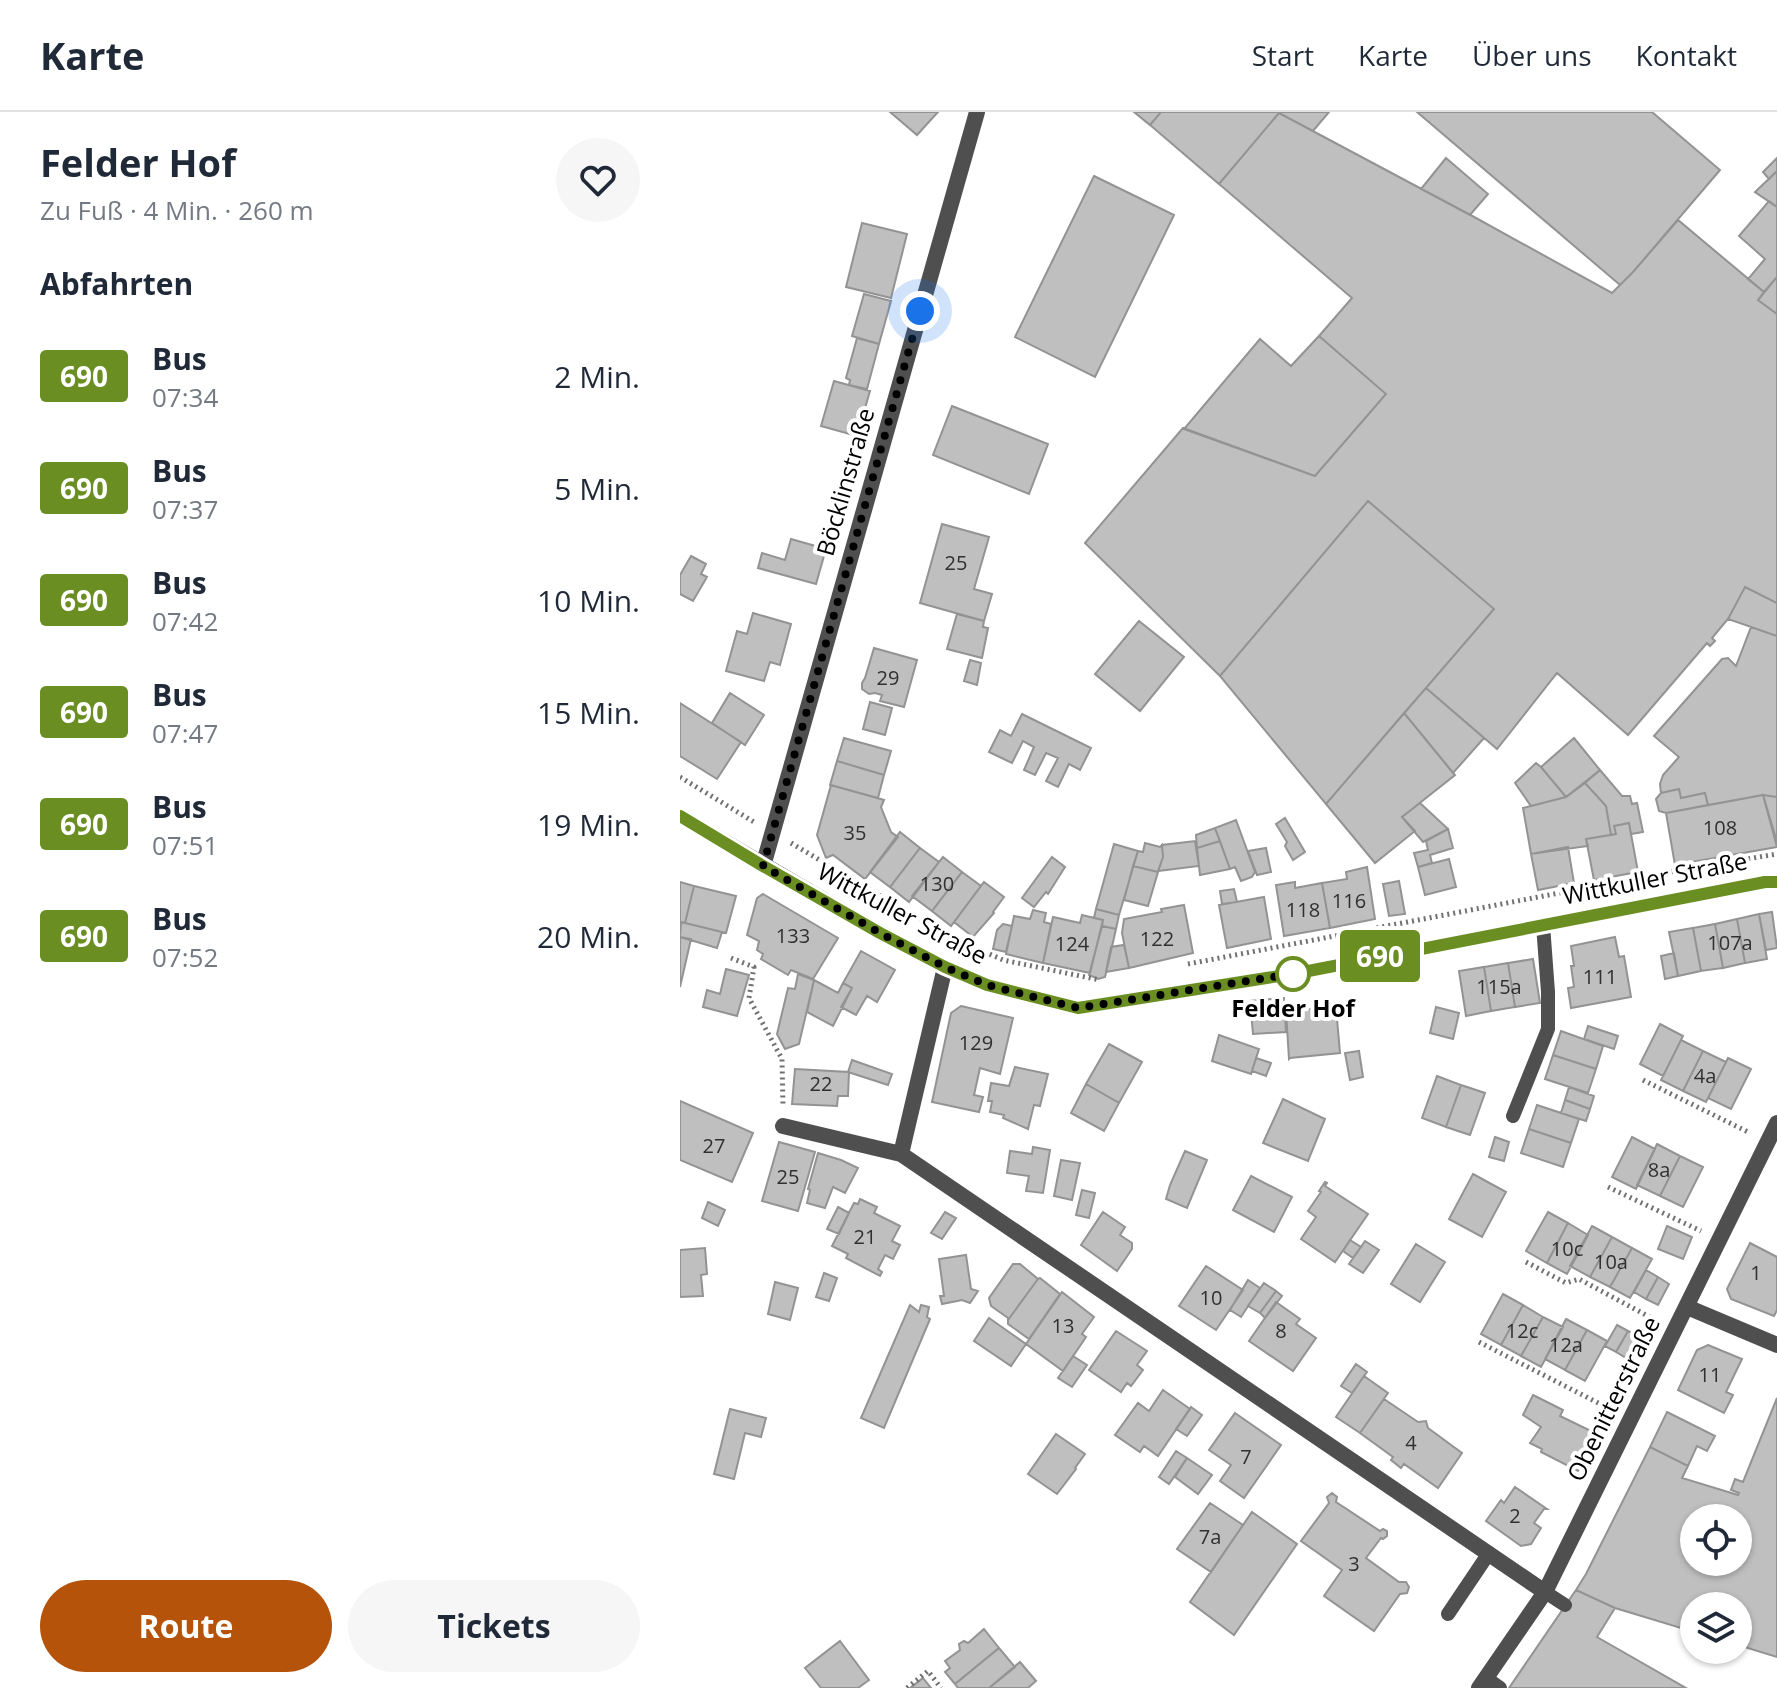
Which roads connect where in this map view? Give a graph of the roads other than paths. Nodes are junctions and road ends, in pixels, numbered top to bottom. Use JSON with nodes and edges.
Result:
{"nodes":[{"id":1,"x":977,"y":112,"type":"edge"},
{"id":2,"x":680,"y":816,"type":"edge"},
{"id":3,"x":763,"y":866,"type":"junction"},
{"id":4,"x":1777,"y":882,"type":"edge"},
{"id":5,"x":1543,"y":925,"type":"junction"},
{"id":6,"x":945,"y":967,"type":"junction"},
{"id":7,"x":1513,"y":1116,"type":"dead end"},
{"id":8,"x":1777,"y":1123,"type":"edge"},
{"id":9,"x":783,"y":1126,"type":"road end"},
{"id":10,"x":901,"y":1154,"type":"junction"},
{"id":11,"x":1687,"y":1307,"type":"junction"},
{"id":12,"x":1777,"y":1345,"type":"edge"},
{"id":13,"x":1489,"y":1553,"type":"junction"},
{"id":14,"x":1545,"y":1592,"type":"junction"},
{"id":15,"x":1565,"y":1605,"type":"dead end"},
{"id":16,"x":1448,"y":1614,"type":"dead end"},
{"id":17,"x":1488,"y":1685,"type":"edge"}],
"edges":[{"from":1,"to":3,"type":"street","name":"Böcklinstraße"},
{"from":2,"to":3,"type":"main road","name":"Wittkuller Straße"},
{"from":3,"to":6,"type":"main road","name":"Wittkuller Straße"},
{"from":4,"to":5,"type":"main road","name":"Wittkuller Straße"},
{"from":5,"to":6,"type":"main road","name":"Wittkuller Straße"},
{"from":5,"to":7,"type":"lane","name":"Wittkuller Straße"},
{"from":6,"to":10,"type":"street"},
{"from":8,"to":11,"type":"street","name":"Obenitterstraße"},
{"from":9,"to":10,"type":"street"},
{"from":10,"to":13,"type":"street"},
{"from":11,"to":12,"type":"street"},
{"from":11,"to":14,"type":"street","name":"Obenitterstraße"},
{"from":13,"to":14,"type":"street"},
{"from":13,"to":16,"type":"lane"},
{"from":14,"to":15,"type":"lane"},
{"from":14,"to":17,"type":"street","name":"Obenitterstraße"}]}
